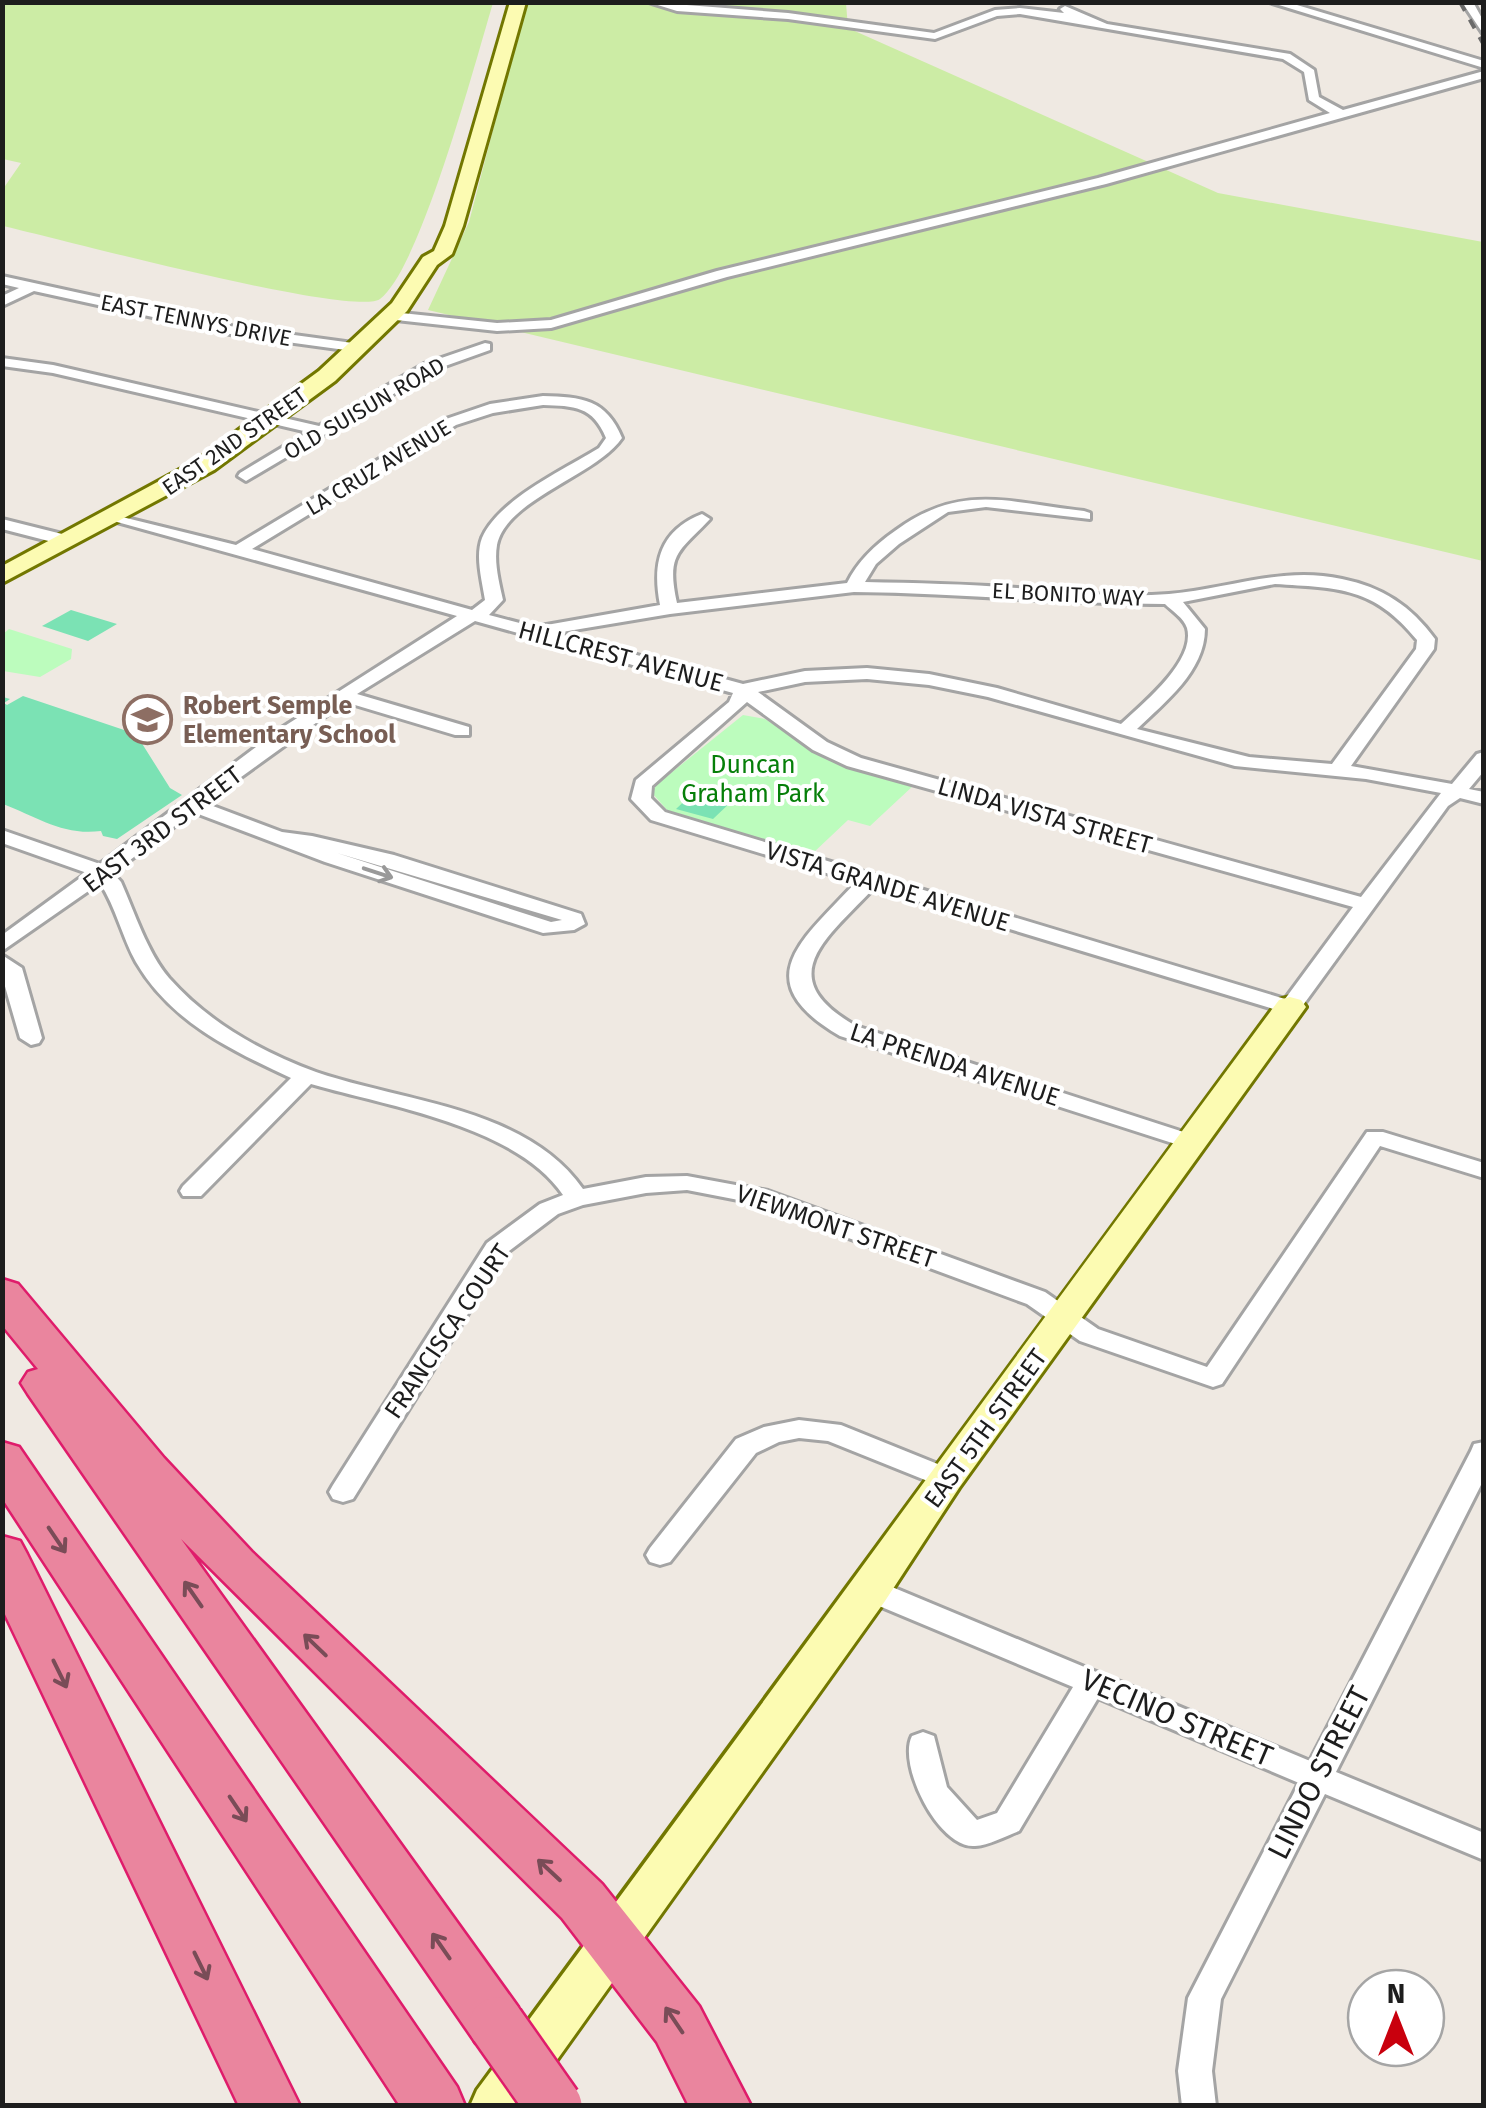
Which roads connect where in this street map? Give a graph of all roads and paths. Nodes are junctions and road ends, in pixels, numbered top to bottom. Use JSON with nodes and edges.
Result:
{"nodes":[{"id":1,"x":504,"y":2,"type":"edge"},
{"id":2,"x":518,"y":2,"type":"edge"},
{"id":3,"x":653,"y":2,"type":"edge"},
{"id":4,"x":1059,"y":2,"type":"edge"},
{"id":5,"x":1274,"y":2,"type":"edge"},
{"id":6,"x":1467,"y":2,"type":"edge"},
{"id":7,"x":1077,"y":18,"type":"junction"},
{"id":8,"x":1484,"y":32,"type":"edge"},
{"id":9,"x":1484,"y":65,"type":"edge"},
{"id":10,"x":1484,"y":74,"type":"edge"},
{"id":11,"x":1341,"y":114,"type":"junction"},
{"id":12,"x":430,"y":261,"type":"junction"},
{"id":13,"x":2,"y":280,"type":"edge"},
{"id":14,"x":32,"y":286,"type":"junction"},
{"id":15,"x":2,"y":302,"type":"edge"},
{"id":16,"x":392,"y":316,"type":"junction"},
{"id":17,"x":486,"y":347,"type":"dead end"},
{"id":18,"x":360,"y":348,"type":"junction"},
{"id":19,"x":2,"y":362,"type":"edge"},
{"id":20,"x":272,"y":418,"type":"junction"},
{"id":21,"x":322,"y":431,"type":"junction"},
{"id":22,"x":246,"y":476,"type":"dead end"},
{"id":23,"x":1084,"y":516,"type":"dead end"},
{"id":24,"x":116,"y":517,"type":"junction"},
{"id":25,"x":702,"y":519,"type":"dead end"},
{"id":26,"x":2,"y":524,"type":"edge"},
{"id":27,"x":68,"y":541,"type":"junction"},
{"id":28,"x":241,"y":549,"type":"junction"},
{"id":29,"x":2,"y":576,"type":"edge"},
{"id":30,"x":854,"y":587,"type":"junction"},
{"id":31,"x":1170,"y":599,"type":"junction"},
{"id":32,"x":670,"y":609,"type":"junction"},
{"id":33,"x":473,"y":616,"type":"junction"},
{"id":34,"x":533,"y":632,"type":"junction"},
{"id":35,"x":744,"y":690,"type":"junction"},
{"id":36,"x":344,"y":696,"type":"junction"},
{"id":37,"x":462,"y":731,"type":"dead end"},
{"id":38,"x":1124,"y":731,"type":"junction"},
{"id":39,"x":1484,"y":758,"type":"edge"},
{"id":40,"x":1342,"y":770,"type":"junction"},
{"id":41,"x":1457,"y":791,"type":"junction"},
{"id":42,"x":1484,"y":798,"type":"edge"},
{"id":43,"x":192,"y":804,"type":"junction"},
{"id":44,"x":2,"y":836,"type":"edge"},
{"id":45,"x":287,"y":838,"type":"junction"},
{"id":46,"x":102,"y":874,"type":"junction"},
{"id":47,"x":870,"y":880,"type":"junction"},
{"id":48,"x":1364,"y":904,"type":"junction"},
{"id":49,"x":2,"y":946,"type":"edge"},
{"id":50,"x":2,"y":961,"type":"edge"},
{"id":51,"x":1290,"y":1007,"type":"junction"},
{"id":52,"x":31,"y":1038,"type":"dead end"},
{"id":53,"x":306,"y":1076,"type":"junction"},
{"id":54,"x":1194,"y":1143,"type":"junction"},
{"id":55,"x":1484,"y":1171,"type":"edge"},
{"id":56,"x":192,"y":1191,"type":"dead end"},
{"id":57,"x":577,"y":1198,"type":"junction"},
{"id":58,"x":2,"y":1294,"type":"edge"},
{"id":59,"x":1065,"y":1318,"type":"junction"},
{"id":60,"x":2,"y":1325,"type":"edge"},
{"id":61,"x":1484,"y":1451,"type":"edge"},
{"id":62,"x":2,"y":1459,"type":"edge"},
{"id":63,"x":945,"y":1478,"type":"junction"},
{"id":64,"x":343,"y":1492,"type":"dead end"},
{"id":65,"x":2,"y":1554,"type":"edge"},
{"id":66,"x":660,"y":1556,"type":"dead end"},
{"id":67,"x":870,"y":1590,"type":"junction"},
{"id":68,"x":1092,"y":1682,"type":"junction"},
{"id":69,"x":923,"y":1744,"type":"dead end"},
{"id":70,"x":1318,"y":1778,"type":"junction"},
{"id":71,"x":1484,"y":1847,"type":"edge"},
{"id":72,"x":615,"y":1942,"type":"junction"},
{"id":73,"x":270,"y":2106,"type":"edge"},
{"id":74,"x":435,"y":2106,"type":"edge"},
{"id":75,"x":495,"y":2106,"type":"edge"},
{"id":76,"x":554,"y":2106,"type":"edge"},
{"id":77,"x":721,"y":2106,"type":"edge"},
{"id":78,"x":1199,"y":2106,"type":"edge"}],
"edges":[{"from":1,"to":12,"type":"main road","name":"EAST 2ND STREET"},
{"from":2,"to":12,"type":"main road","name":"EAST 2ND STREET"},
{"from":3,"to":7,"type":"street"},
{"from":4,"to":7,"type":"street"},
{"from":5,"to":9,"type":"street"},
{"from":6,"to":8,"type":"street"},
{"from":7,"to":11,"type":"street"},
{"from":10,"to":11,"type":"street"},
{"from":11,"to":16,"type":"street"},
{"from":12,"to":16,"type":"main road","name":"EAST 2ND STREET"},
{"from":13,"to":14,"type":"street","name":"EAST TENNYS DRIVE"},
{"from":14,"to":15,"type":"street"},
{"from":14,"to":18,"type":"street","name":"EAST TENNYS DRIVE"},
{"from":16,"to":18,"type":"main road","name":"EAST 2ND STREET"},
{"from":17,"to":21,"type":"street","name":"OLD SUISUN ROAD"},
{"from":18,"to":20,"type":"main road","name":"EAST 2ND STREET"},
{"from":19,"to":20,"type":"street"},
{"from":20,"to":21,"type":"street"},
{"from":20,"to":24,"type":"main road","name":"EAST 2ND STREET"},
{"from":21,"to":22,"type":"street","name":"OLD SUISUN ROAD"},
{"from":23,"to":30,"type":"street"},
{"from":24,"to":27,"type":"main road","name":"EAST 2ND STREET"},
{"from":24,"to":28,"type":"street","name":"HILLCREST AVENUE"},
{"from":25,"to":32,"type":"street"},
{"from":26,"to":27,"type":"street"},
{"from":27,"to":29,"type":"main road","name":"EAST 2ND STREET"},
{"from":28,"to":33,"type":"street","name":"HILLCREST AVENUE"},
{"from":28,"to":33,"type":"street","name":"LA CRUZ AVENUE"},
{"from":30,"to":31,"type":"street","name":"EL BONITO WAY"},
{"from":30,"to":32,"type":"street","name":"EL BONITO WAY"},
{"from":31,"to":38,"type":"street"},
{"from":31,"to":40,"type":"street","name":"EL BONITO WAY"},
{"from":32,"to":34,"type":"street","name":"EL BONITO WAY"},
{"from":33,"to":34,"type":"street","name":"HILLCREST AVENUE"},
{"from":33,"to":36,"type":"street","name":"EAST 3RD STREET"},
{"from":34,"to":35,"type":"street","name":"HILLCREST AVENUE"},
{"from":35,"to":38,"type":"street","name":"HILLCREST AVENUE"},
{"from":35,"to":47,"type":"street","name":"VISTA GRANDE AVENUE"},
{"from":35,"to":48,"type":"street","name":"LINDA VISTA STREET"},
{"from":36,"to":37,"type":"street"},
{"from":36,"to":43,"type":"street","name":"EAST 3RD STREET"},
{"from":38,"to":40,"type":"street","name":"HILLCREST AVENUE"},
{"from":39,"to":41,"type":"street","name":"EAST 5TH STREET"},
{"from":40,"to":41,"type":"street","name":"HILLCREST AVENUE"},
{"from":41,"to":42,"type":"street","name":"HILLCREST AVENUE"},
{"from":41,"to":48,"type":"street","name":"EAST 5TH STREET"},
{"from":43,"to":45,"type":"street"},
{"from":43,"to":46,"type":"street","name":"EAST 3RD STREET"},
{"from":44,"to":46,"type":"street"},
{"from":45,"to":45,"type":"street","one_way":true},
{"from":46,"to":49,"type":"street","name":"EAST 3RD STREET"},
{"from":46,"to":53,"type":"street"},
{"from":47,"to":51,"type":"street","name":"VISTA GRANDE AVENUE"},
{"from":47,"to":54,"type":"street","name":"LA PRENDA AVENUE"},
{"from":48,"to":51,"type":"street","name":"EAST 5TH STREET"},
{"from":50,"to":52,"type":"street"},
{"from":51,"to":54,"type":"main road","name":"EAST 5TH STREET"},
{"from":53,"to":56,"type":"street"},
{"from":53,"to":57,"type":"street"},
{"from":54,"to":59,"type":"main road","name":"EAST 5TH STREET"},
{"from":55,"to":59,"type":"street","name":"VIEWMONT STREET"},
{"from":57,"to":59,"type":"street","name":"VIEWMONT STREET"},
{"from":57,"to":64,"type":"street","name":"FRANCISCA COURT"},
{"from":72,"to":58,"type":"highway","one_way":true},
{"from":59,"to":63,"type":"main road","name":"EAST 5TH STREET"},
{"from":76,"to":60,"type":"highway","one_way":true,"bridge":true},
{"from":61,"to":70,"type":"street","name":"LINDO STREET"},
{"from":62,"to":74,"type":"highway","one_way":true},
{"from":63,"to":66,"type":"street"},
{"from":63,"to":67,"type":"main road","name":"EAST 5TH STREET"},
{"from":65,"to":73,"type":"highway","one_way":true},
{"from":67,"to":68,"type":"street","name":"VECINO STREET"},
{"from":67,"to":72,"type":"main road","name":"EAST 5TH STREET"},
{"from":68,"to":69,"type":"street"},
{"from":68,"to":70,"type":"street","name":"VECINO STREET"},
{"from":70,"to":71,"type":"street","name":"VECINO STREET"},
{"from":70,"to":78,"type":"street","name":"LINDO STREET"},
{"from":72,"to":75,"type":"main road","name":"EAST 5TH STREET"},
{"from":77,"to":72,"type":"highway","one_way":true}]}
